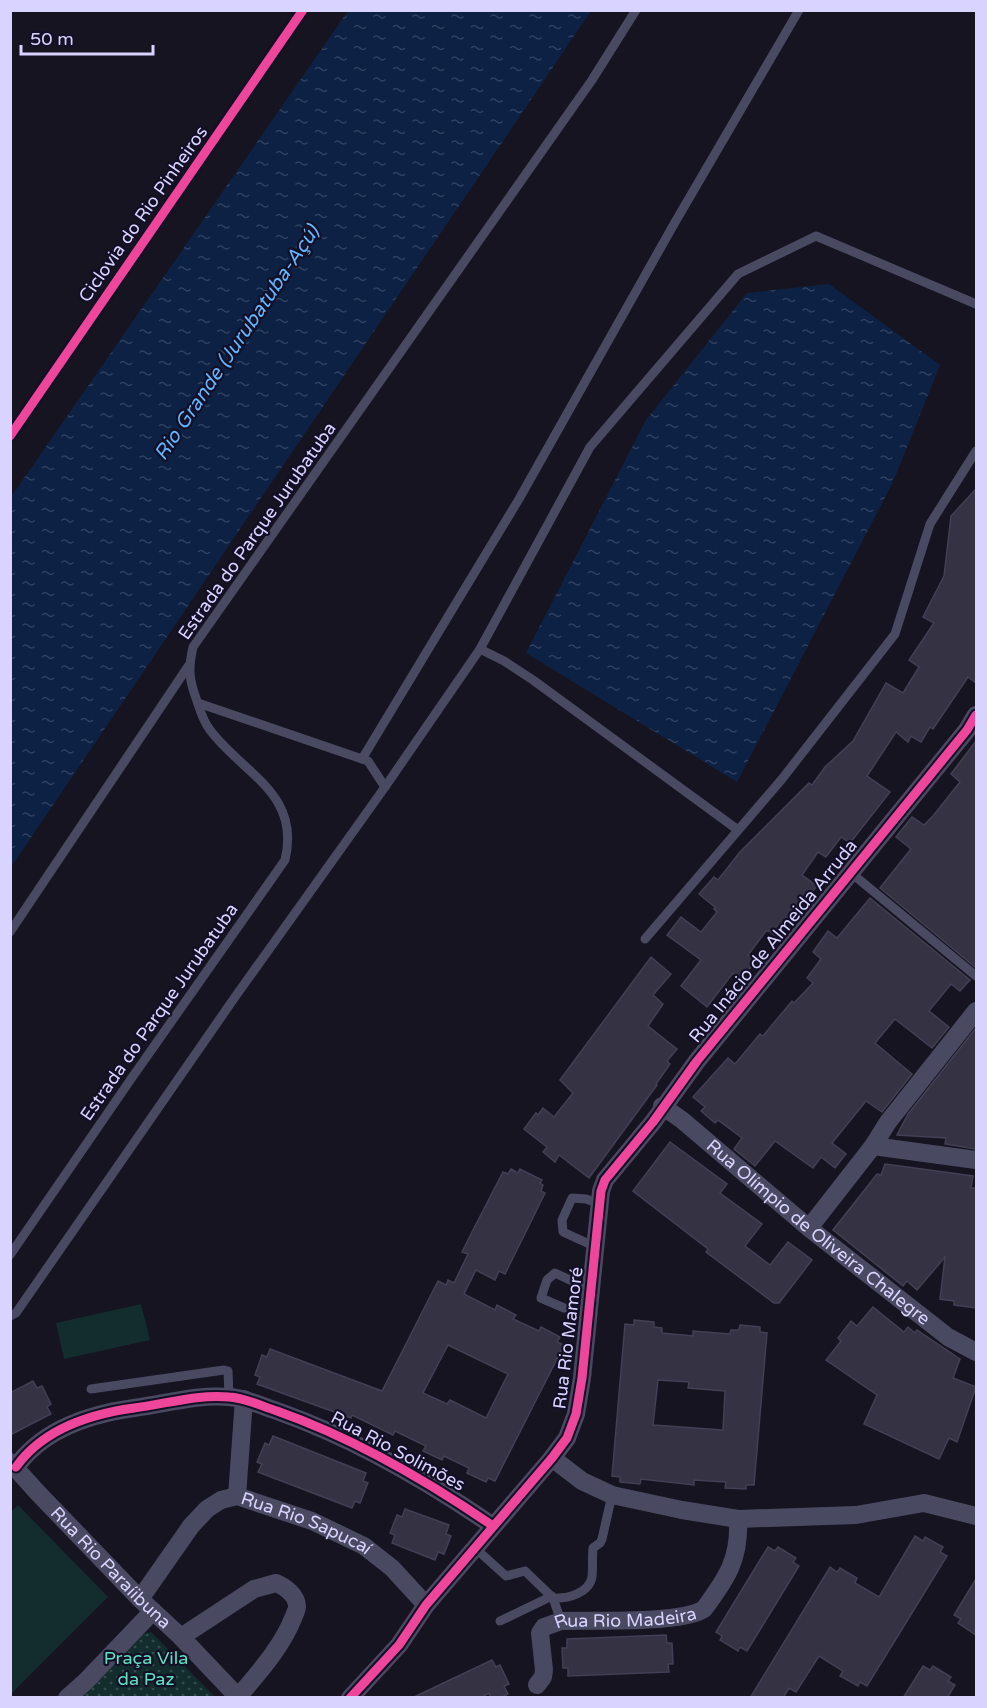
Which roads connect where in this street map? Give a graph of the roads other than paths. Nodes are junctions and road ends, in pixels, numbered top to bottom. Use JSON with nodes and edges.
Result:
{"nodes":[{"id":1,"x":636,"y":10,"type":"edge"},
{"id":2,"x":799,"y":10,"type":"edge"},
{"id":3,"x":976,"y":304,"type":"edge"},
{"id":4,"x":976,"y":451,"type":"edge"},
{"id":5,"x":480,"y":649,"type":"junction"},
{"id":6,"x":189,"y":665,"type":"junction"},
{"id":7,"x":198,"y":703,"type":"junction"},
{"id":8,"x":976,"y":715,"type":"edge"},
{"id":9,"x":362,"y":759,"type":"junction"},
{"id":10,"x":385,"y":787,"type":"junction"},
{"id":11,"x":738,"y":831,"type":"junction"},
{"id":12,"x":850,"y":872,"type":"junction"},
{"id":13,"x":10,"y":932,"type":"edge"},
{"id":14,"x":645,"y":939,"type":"dead end"},
{"id":15,"x":976,"y":976,"type":"edge"},
{"id":16,"x":976,"y":1011,"type":"edge"},
{"id":17,"x":662,"y":1106,"type":"junction"},
{"id":18,"x":873,"y":1146,"type":"junction"},
{"id":19,"x":976,"y":1160,"type":"edge"},
{"id":20,"x":601,"y":1197,"type":"junction"},
{"id":21,"x":809,"y":1228,"type":"junction"},
{"id":22,"x":596,"y":1247,"type":"junction"},
{"id":23,"x":10,"y":1255,"type":"edge"},
{"id":24,"x":591,"y":1290,"type":"junction"},
{"id":25,"x":564,"y":1308,"type":"dead end"},
{"id":26,"x":10,"y":1316,"type":"edge"},
{"id":27,"x":976,"y":1352,"type":"edge"},
{"id":28,"x":91,"y":1389,"type":"dead end"},
{"id":29,"x":236,"y":1398,"type":"junction"},
{"id":30,"x":552,"y":1458,"type":"junction"},
{"id":31,"x":12,"y":1467,"type":"edge"},
{"id":32,"x":612,"y":1494,"type":"junction"},
{"id":33,"x":237,"y":1496,"type":"junction"},
{"id":34,"x":976,"y":1516,"type":"edge"},
{"id":35,"x":738,"y":1519,"type":"junction"},
{"id":36,"x":493,"y":1526,"type":"junction"},
{"id":37,"x":475,"y":1548,"type":"junction"},
{"id":38,"x":555,"y":1597,"type":"junction"},
{"id":39,"x":146,"y":1605,"type":"junction"},
{"id":40,"x":426,"y":1605,"type":"junction"},
{"id":41,"x":561,"y":1621,"type":"junction"},
{"id":42,"x":500,"y":1622,"type":"dead end"},
{"id":43,"x":181,"y":1637,"type":"junction"},
{"id":44,"x":537,"y":1685,"type":"dead end"},
{"id":45,"x":238,"y":1697,"type":"edge"},
{"id":46,"x":67,"y":1698,"type":"edge"},
{"id":47,"x":350,"y":1698,"type":"edge"}],
"edges":[{"from":1,"to":6,"type":"lane","name":"Estrada do Parque Jurubatuba"},
{"from":2,"to":9,"type":"lane"},
{"from":3,"to":5,"type":"lane"},
{"from":4,"to":11,"type":"lane"},
{"from":5,"to":10,"type":"lane"},
{"from":5,"to":11,"type":"lane"},
{"from":6,"to":7,"type":"lane","name":"Estrada do Parque Jurubatuba"},
{"from":6,"to":13,"type":"lane"},
{"from":7,"to":9,"type":"lane"},
{"from":7,"to":23,"type":"lane","name":"Estrada do Parque Jurubatuba"},
{"from":8,"to":12,"type":"street","name":"Rua Inácio de Almeida Arruda"},
{"from":9,"to":10,"type":"lane"},
{"from":10,"to":26,"type":"lane"},
{"from":11,"to":14,"type":"lane"},
{"from":12,"to":15,"type":"lane"},
{"from":12,"to":17,"type":"street","name":"Rua Inácio de Almeida Arruda"},
{"from":16,"to":18,"type":"street"},
{"from":17,"to":20,"type":"street","name":"Rua Inácio de Almeida Arruda"},
{"from":17,"to":21,"type":"street","name":"Rua Olímpio de Oliveira Chalegre"},
{"from":18,"to":19,"type":"street"},
{"from":18,"to":21,"type":"street"},
{"from":20,"to":22,"type":"street","name":"Rua Rio Mamoré"},
{"from":20,"to":22,"type":"lane"},
{"from":21,"to":27,"type":"street","name":"Rua Olímpio de Oliveira Chalegre"},
{"from":22,"to":24,"type":"street","name":"Rua Rio Mamoré"},
{"from":24,"to":25,"type":"lane"},
{"from":24,"to":30,"type":"street","name":"Rua Rio Mamoré"},
{"from":28,"to":29,"type":"lane"},
{"from":29,"to":31,"type":"street","name":"Rua Rio Solimões"},
{"from":29,"to":33,"type":"street"},
{"from":29,"to":36,"type":"street","name":"Rua Rio Solimões"},
{"from":30,"to":32,"type":"street"},
{"from":30,"to":36,"type":"street","name":"Rua Rio Mamoré"},
{"from":31,"to":39,"type":"street","name":"Rua Rio Paraíibuna"},
{"from":32,"to":35,"type":"street"},
{"from":32,"to":38,"type":"lane"},
{"from":33,"to":39,"type":"street","name":"Rua Rio Sapucaí"},
{"from":33,"to":40,"type":"street","name":"Rua Rio Sapucaí"},
{"from":34,"to":35,"type":"street"},
{"from":35,"to":41,"type":"street","name":"Rua Rio Madeira"},
{"from":36,"to":37,"type":"street","name":"Rua Rio Mamoré"},
{"from":37,"to":38,"type":"lane"},
{"from":37,"to":40,"type":"street","name":"Rua Rio Mamoré"},
{"from":38,"to":41,"type":"lane"},
{"from":38,"to":42,"type":"lane"},
{"from":39,"to":43,"type":"street","name":"Rua Rio Paraíibuna"},
{"from":39,"to":46,"type":"street","name":"Rua Rio Sapucaí"},
{"from":40,"to":47,"type":"street","name":"Rua Rio Mamoré"},
{"from":41,"to":44,"type":"street","name":"Rua Rio Madeira"},
{"from":43,"to":45,"type":"street","name":"Rua Rio Paraíibuna"},
{"from":43,"to":45,"type":"street"}]}
